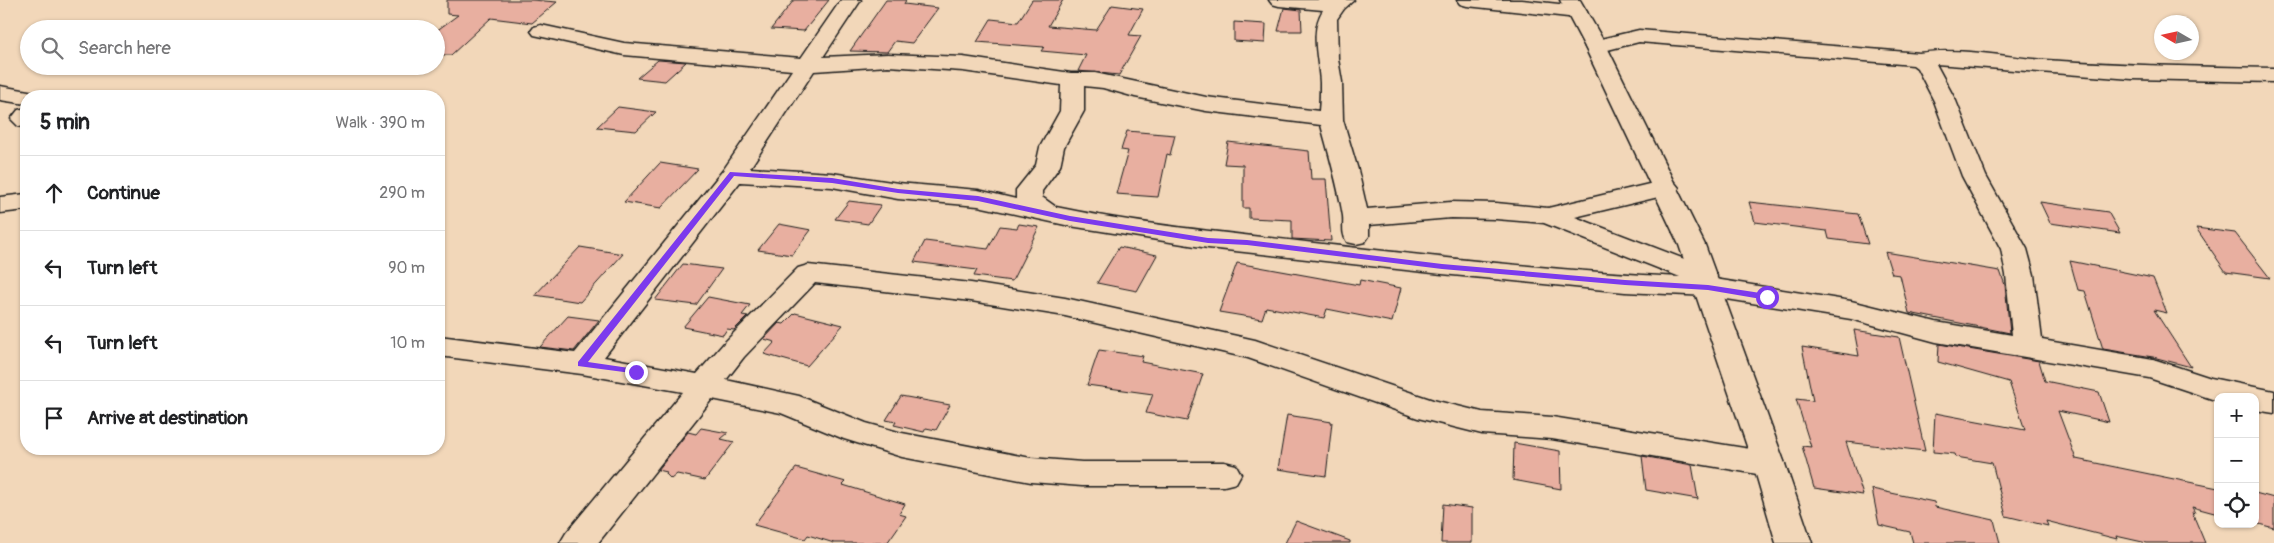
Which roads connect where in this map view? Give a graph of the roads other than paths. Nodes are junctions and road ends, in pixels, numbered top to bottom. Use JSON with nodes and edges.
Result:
{"nodes":[{"id":1,"x":851,"y":0,"type":"edge"},
{"id":2,"x":1279,"y":0,"type":"edge"},
{"id":3,"x":1466,"y":0,"type":"edge"},
{"id":4,"x":1340,"y":3,"type":"edge"},
{"id":5,"x":1574,"y":6,"type":"edge"},
{"id":6,"x":541,"y":30,"type":"dead end"},
{"id":7,"x":1596,"y":46,"type":"junction"},
{"id":8,"x":1919,"y":59,"type":"junction"},
{"id":9,"x":806,"y":65,"type":"junction"},
{"id":10,"x":2274,"y":75,"type":"edge"},
{"id":11,"x":1071,"y":80,"type":"junction"},
{"id":12,"x":0,"y":93,"type":"edge"},
{"id":13,"x":20,"y":96,"type":"edge"},
{"id":14,"x":1331,"y":120,"type":"junction"},
{"id":15,"x":732,"y":174,"type":"junction"},
{"id":16,"x":1666,"y":188,"type":"junction"},
{"id":17,"x":20,"y":203,"type":"edge"},
{"id":18,"x":0,"y":205,"type":"edge"},
{"id":19,"x":1047,"y":213,"type":"junction"},
{"id":20,"x":1548,"y":216,"type":"junction"},
{"id":21,"x":1356,"y":218,"type":"junction"},
{"id":22,"x":1356,"y":255,"type":"junction"},
{"id":23,"x":1706,"y":282,"type":"junction"},
{"id":24,"x":445,"y":347,"type":"edge"},
{"id":25,"x":2028,"y":347,"type":"junction"},
{"id":26,"x":582,"y":364,"type":"junction"},
{"id":27,"x":704,"y":388,"type":"junction"},
{"id":28,"x":2230,"y":393,"type":"edge"},
{"id":29,"x":2259,"y":400,"type":"edge"},
{"id":30,"x":2274,"y":402,"type":"edge"},
{"id":31,"x":1769,"y":464,"type":"junction"},
{"id":32,"x":1224,"y":474,"type":"dead end"},
{"id":33,"x":578,"y":543,"type":"edge"},
{"id":34,"x":1794,"y":543,"type":"edge"}],
"edges":[{"from":1,"to":9,"type":"street"},
{"from":2,"to":4,"type":"street"},
{"from":3,"to":5,"type":"street"},
{"from":4,"to":14,"type":"street"},
{"from":5,"to":7,"type":"street"},
{"from":6,"to":9,"type":"street"},
{"from":7,"to":8,"type":"street"},
{"from":7,"to":16,"type":"street"},
{"from":8,"to":10,"type":"street"},
{"from":8,"to":25,"type":"street"},
{"from":9,"to":11,"type":"street"},
{"from":9,"to":15,"type":"street"},
{"from":11,"to":14,"type":"street"},
{"from":11,"to":19,"type":"street"},
{"from":12,"to":13,"type":"street"},
{"from":14,"to":21,"type":"street"},
{"from":15,"to":19,"type":"street"},
{"from":15,"to":26,"type":"street"},
{"from":16,"to":20,"type":"street"},
{"from":16,"to":23,"type":"street"},
{"from":17,"to":18,"type":"street"},
{"from":19,"to":22,"type":"street"},
{"from":20,"to":21,"type":"street"},
{"from":20,"to":23,"type":"street"},
{"from":21,"to":22,"type":"street"},
{"from":22,"to":23,"type":"street"},
{"from":23,"to":25,"type":"street"},
{"from":23,"to":31,"type":"street"},
{"from":24,"to":26,"type":"street"},
{"from":25,"to":28,"type":"street"},
{"from":26,"to":27,"type":"street"},
{"from":27,"to":31,"type":"street"},
{"from":27,"to":32,"type":"street"},
{"from":27,"to":33,"type":"street"},
{"from":29,"to":30,"type":"street"},
{"from":31,"to":34,"type":"street"}]}
